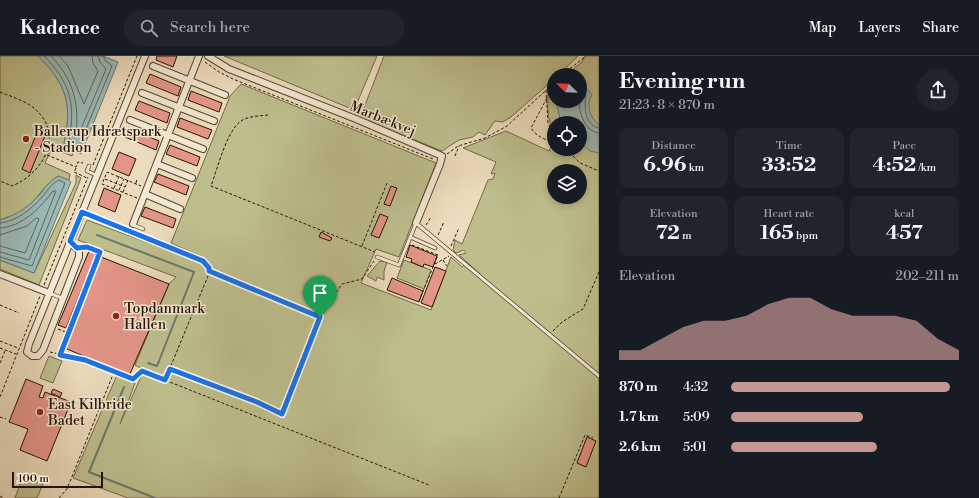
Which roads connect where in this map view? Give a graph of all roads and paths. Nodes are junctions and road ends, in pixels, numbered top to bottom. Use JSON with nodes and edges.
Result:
{"nodes":[{"id":1,"x":145,"y":56,"type":"edge"},
{"id":2,"x":208,"y":56,"type":"edge"},
{"id":3,"x":586,"y":56,"type":"edge"},
{"id":4,"x":199,"y":57,"type":"edge"},
{"id":5,"x":153,"y":66,"type":"dead end"},
{"id":6,"x":571,"y":68,"type":"edge"},
{"id":7,"x":190,"y":81,"type":"junction"},
{"id":8,"x":546,"y":90,"type":"joint"},
{"id":9,"x":0,"y":92,"type":"edge"},
{"id":10,"x":142,"y":93,"type":"dead end"},
{"id":11,"x":225,"y":95,"type":"dead end"},
{"id":12,"x":547,"y":98,"type":"joint"},
{"id":13,"x":179,"y":108,"type":"junction"},
{"id":14,"x":268,"y":114,"type":"dead end"},
{"id":15,"x":130,"y":120,"type":"dead end"},
{"id":16,"x":214,"y":121,"type":"dead end"},
{"id":17,"x":168,"y":135,"type":"junction"},
{"id":18,"x":547,"y":140,"type":"edge"},
{"id":19,"x":459,"y":146,"type":"junction"},
{"id":20,"x":203,"y":149,"type":"dead end"},
{"id":21,"x":46,"y":155,"type":"junction"},
{"id":22,"x":442,"y":156,"type":"junction"},
{"id":23,"x":455,"y":156,"type":"dead end"},
{"id":24,"x":573,"y":156,"type":"edge"},
{"id":25,"x":83,"y":163,"type":"dead end"},
{"id":26,"x":157,"y":164,"type":"junction"},
{"id":27,"x":89,"y":166,"type":"dead end"},
{"id":28,"x":76,"y":167,"type":"junction"},
{"id":29,"x":599,"y":170,"type":"edge"},
{"id":30,"x":120,"y":174,"type":"dead end"},
{"id":31,"x":96,"y":175,"type":"junction"},
{"id":32,"x":118,"y":177,"type":"junction"},
{"id":33,"x":88,"y":178,"type":"dead end"},
{"id":34,"x":192,"y":178,"type":"dead end"},
{"id":35,"x":104,"y":179,"type":"junction"},
{"id":36,"x":124,"y":179,"type":"junction"},
{"id":37,"x":137,"y":179,"type":"dead end"},
{"id":38,"x":128,"y":180,"type":"junction"},
{"id":39,"x":0,"y":181,"type":"edge"},
{"id":40,"x":116,"y":183,"type":"junction"},
{"id":41,"x":387,"y":183,"type":"dead end"},
{"id":42,"x":136,"y":184,"type":"junction"},
{"id":43,"x":121,"y":185,"type":"junction"},
{"id":44,"x":125,"y":187,"type":"junction"},
{"id":45,"x":114,"y":189,"type":"junction"},
{"id":46,"x":119,"y":191,"type":"junction"},
{"id":47,"x":123,"y":192,"type":"junction"},
{"id":48,"x":145,"y":194,"type":"junction"},
{"id":49,"x":131,"y":196,"type":"junction"},
{"id":50,"x":130,"y":198,"type":"dead end"},
{"id":51,"x":180,"y":209,"type":"dead end"},
{"id":52,"x":82,"y":212,"type":"junction"},
{"id":53,"x":431,"y":217,"type":"dead end"},
{"id":54,"x":444,"y":222,"type":"dead end"},
{"id":55,"x":416,"y":223,"type":"junction"},
{"id":56,"x":133,"y":224,"type":"joint"},
{"id":57,"x":143,"y":228,"type":"dead end"},
{"id":58,"x":459,"y":228,"type":"dead end"},
{"id":59,"x":424,"y":230,"type":"junction"},
{"id":60,"x":410,"y":237,"type":"junction"},
{"id":61,"x":436,"y":239,"type":"junction"},
{"id":62,"x":70,"y":241,"type":"junction"},
{"id":63,"x":408,"y":243,"type":"junction"},
{"id":64,"x":362,"y":247,"type":"junction"},
{"id":65,"x":77,"y":248,"type":"junction"},
{"id":66,"x":434,"y":248,"type":"dead end"},
{"id":67,"x":449,"y":250,"type":"junction"},
{"id":68,"x":453,"y":253,"type":"junction"},
{"id":69,"x":377,"y":257,"type":"junction"},
{"id":70,"x":443,"y":260,"type":"junction"},
{"id":71,"x":434,"y":264,"type":"junction"},
{"id":72,"x":447,"y":266,"type":"dead end"},
{"id":73,"x":209,"y":271,"type":"junction"},
{"id":74,"x":599,"y":272,"type":"edge"},
{"id":75,"x":0,"y":274,"type":"edge"},
{"id":76,"x":45,"y":292,"type":"junction"},
{"id":77,"x":62,"y":298,"type":"junction"},
{"id":78,"x":419,"y":301,"type":"dead end"},
{"id":79,"x":0,"y":305,"type":"edge"},
{"id":80,"x":19,"y":313,"type":"dead end"},
{"id":81,"x":320,"y":317,"type":"junction"},
{"id":82,"x":58,"y":329,"type":"dead end"},
{"id":83,"x":68,"y":333,"type":"junction"},
{"id":84,"x":549,"y":335,"type":"junction"},
{"id":85,"x":8,"y":340,"type":"dead end"},
{"id":86,"x":0,"y":341,"type":"edge"},
{"id":87,"x":6,"y":344,"type":"junction"},
{"id":88,"x":0,"y":348,"type":"edge"},
{"id":89,"x":19,"y":348,"type":"junction"},
{"id":90,"x":5,"y":350,"type":"junction"},
{"id":91,"x":43,"y":350,"type":"junction"},
{"id":92,"x":16,"y":354,"type":"junction"},
{"id":93,"x":60,"y":355,"type":"junction"},
{"id":94,"x":0,"y":363,"type":"edge"},
{"id":95,"x":170,"y":369,"type":"junction"},
{"id":96,"x":115,"y":372,"type":"junction"},
{"id":97,"x":599,"y":376,"type":"edge"},
{"id":98,"x":165,"y":380,"type":"junction"},
{"id":99,"x":0,"y":397,"type":"edge"},
{"id":100,"x":0,"y":417,"type":"edge"},
{"id":101,"x":6,"y":419,"type":"dead end"},
{"id":102,"x":593,"y":438,"type":"dead end"},
{"id":103,"x":429,"y":485,"type":"dead end"},
{"id":104,"x":0,"y":496,"type":"edge"},
{"id":105,"x":3,"y":498,"type":"edge"},
{"id":106,"x":59,"y":498,"type":"edge"},
{"id":107,"x":559,"y":498,"type":"edge"}],
"edges":[{"from":1,"to":31,"type":"street"},
{"from":2,"to":22,"type":"street","name":"Marbækvej"},
{"from":3,"to":6,"type":"path"},
{"from":4,"to":7,"type":"street"},
{"from":4,"to":22,"type":"path"},
{"from":5,"to":7,"type":"street"},
{"from":7,"to":11,"type":"street"},
{"from":7,"to":13,"type":"street"},
{"from":8,"to":12,"type":"path"},
{"from":8,"to":19,"type":"path"},
{"from":9,"to":21,"type":"path"},
{"from":10,"to":13,"type":"street"},
{"from":12,"to":18,"type":"path"},
{"from":13,"to":16,"type":"street"},
{"from":13,"to":17,"type":"street"},
{"from":14,"to":64,"type":"path"},
{"from":15,"to":17,"type":"street"},
{"from":17,"to":20,"type":"street"},
{"from":17,"to":26,"type":"street"},
{"from":19,"to":22,"type":"path"},
{"from":19,"to":23,"type":"path"},
{"from":21,"to":28,"type":"path"},
{"from":21,"to":39,"type":"path"},
{"from":22,"to":55,"type":"street"},
{"from":24,"to":29,"type":"path"},
{"from":25,"to":28,"type":"path"},
{"from":26,"to":34,"type":"street"},
{"from":26,"to":48,"type":"street"},
{"from":27,"to":31,"type":"lane"},
{"from":28,"to":33,"type":"path"},
{"from":30,"to":32,"type":"path"},
{"from":31,"to":52,"type":"street"},
{"from":32,"to":35,"type":"path"},
{"from":32,"to":36,"type":"path"},
{"from":32,"to":40,"type":"path"},
{"from":35,"to":40,"type":"path"},
{"from":35,"to":45,"type":"path"},
{"from":36,"to":38,"type":"path"},
{"from":36,"to":43,"type":"path"},
{"from":37,"to":42,"type":"path"},
{"from":38,"to":42,"type":"path"},
{"from":38,"to":44,"type":"path"},
{"from":40,"to":43,"type":"path"},
{"from":40,"to":45,"type":"path"},
{"from":41,"to":64,"type":"path"},
{"from":42,"to":48,"type":"path"},
{"from":43,"to":44,"type":"path"},
{"from":43,"to":46,"type":"path"},
{"from":44,"to":47,"type":"path"},
{"from":45,"to":46,"type":"path"},
{"from":46,"to":47,"type":"path"},
{"from":47,"to":49,"type":"path"},
{"from":48,"to":49,"type":"path"},
{"from":48,"to":51,"type":"street"},
{"from":48,"to":56,"type":"street"},
{"from":49,"to":50,"type":"path"},
{"from":52,"to":62,"type":"street"},
{"from":52,"to":73,"type":"lane"},
{"from":53,"to":59,"type":"path"},
{"from":54,"to":61,"type":"path"},
{"from":55,"to":59,"type":"lane"},
{"from":55,"to":60,"type":"lane"},
{"from":56,"to":57,"type":"lane"},
{"from":58,"to":67,"type":"path"},
{"from":59,"to":61,"type":"lane"},
{"from":60,"to":63,"type":"lane"},
{"from":60,"to":66,"type":"lane"},
{"from":61,"to":67,"type":"lane"},
{"from":62,"to":65,"type":"street"},
{"from":62,"to":76,"type":"street"},
{"from":63,"to":69,"type":"lane"},
{"from":63,"to":71,"type":"path"},
{"from":64,"to":69,"type":"path"},
{"from":65,"to":77,"type":"street"},
{"from":65,"to":83,"type":"path"},
{"from":67,"to":68,"type":"lane"},
{"from":68,"to":70,"type":"path"},
{"from":68,"to":84,"type":"lane"},
{"from":69,"to":81,"type":"path"},
{"from":70,"to":71,"type":"path"},
{"from":70,"to":72,"type":"path"},
{"from":71,"to":78,"type":"path"},
{"from":73,"to":81,"type":"path"},
{"from":73,"to":95,"type":"path"},
{"from":74,"to":84,"type":"path"},
{"from":75,"to":76,"type":"street"},
{"from":76,"to":77,"type":"lane"},
{"from":76,"to":89,"type":"path"},
{"from":76,"to":91,"type":"street"},
{"from":77,"to":91,"type":"street"},
{"from":79,"to":80,"type":"path"},
{"from":81,"to":95,"type":"path"},
{"from":82,"to":83,"type":"path"},
{"from":83,"to":93,"type":"path"},
{"from":84,"to":97,"type":"lane"},
{"from":85,"to":87,"type":"path"},
{"from":86,"to":87,"type":"path"},
{"from":87,"to":89,"type":"path"},
{"from":88,"to":90,"type":"path"},
{"from":89,"to":92,"type":"path"},
{"from":90,"to":92,"type":"path"},
{"from":90,"to":94,"type":"path"},
{"from":91,"to":93,"type":"path"},
{"from":92,"to":99,"type":"path"},
{"from":93,"to":96,"type":"path"},
{"from":95,"to":98,"type":"path"},
{"from":96,"to":98,"type":"path"},
{"from":96,"to":106,"type":"path"},
{"from":98,"to":103,"type":"path"},
{"from":100,"to":101,"type":"path"},
{"from":102,"to":107,"type":"path"},
{"from":104,"to":105,"type":"path"}]}
